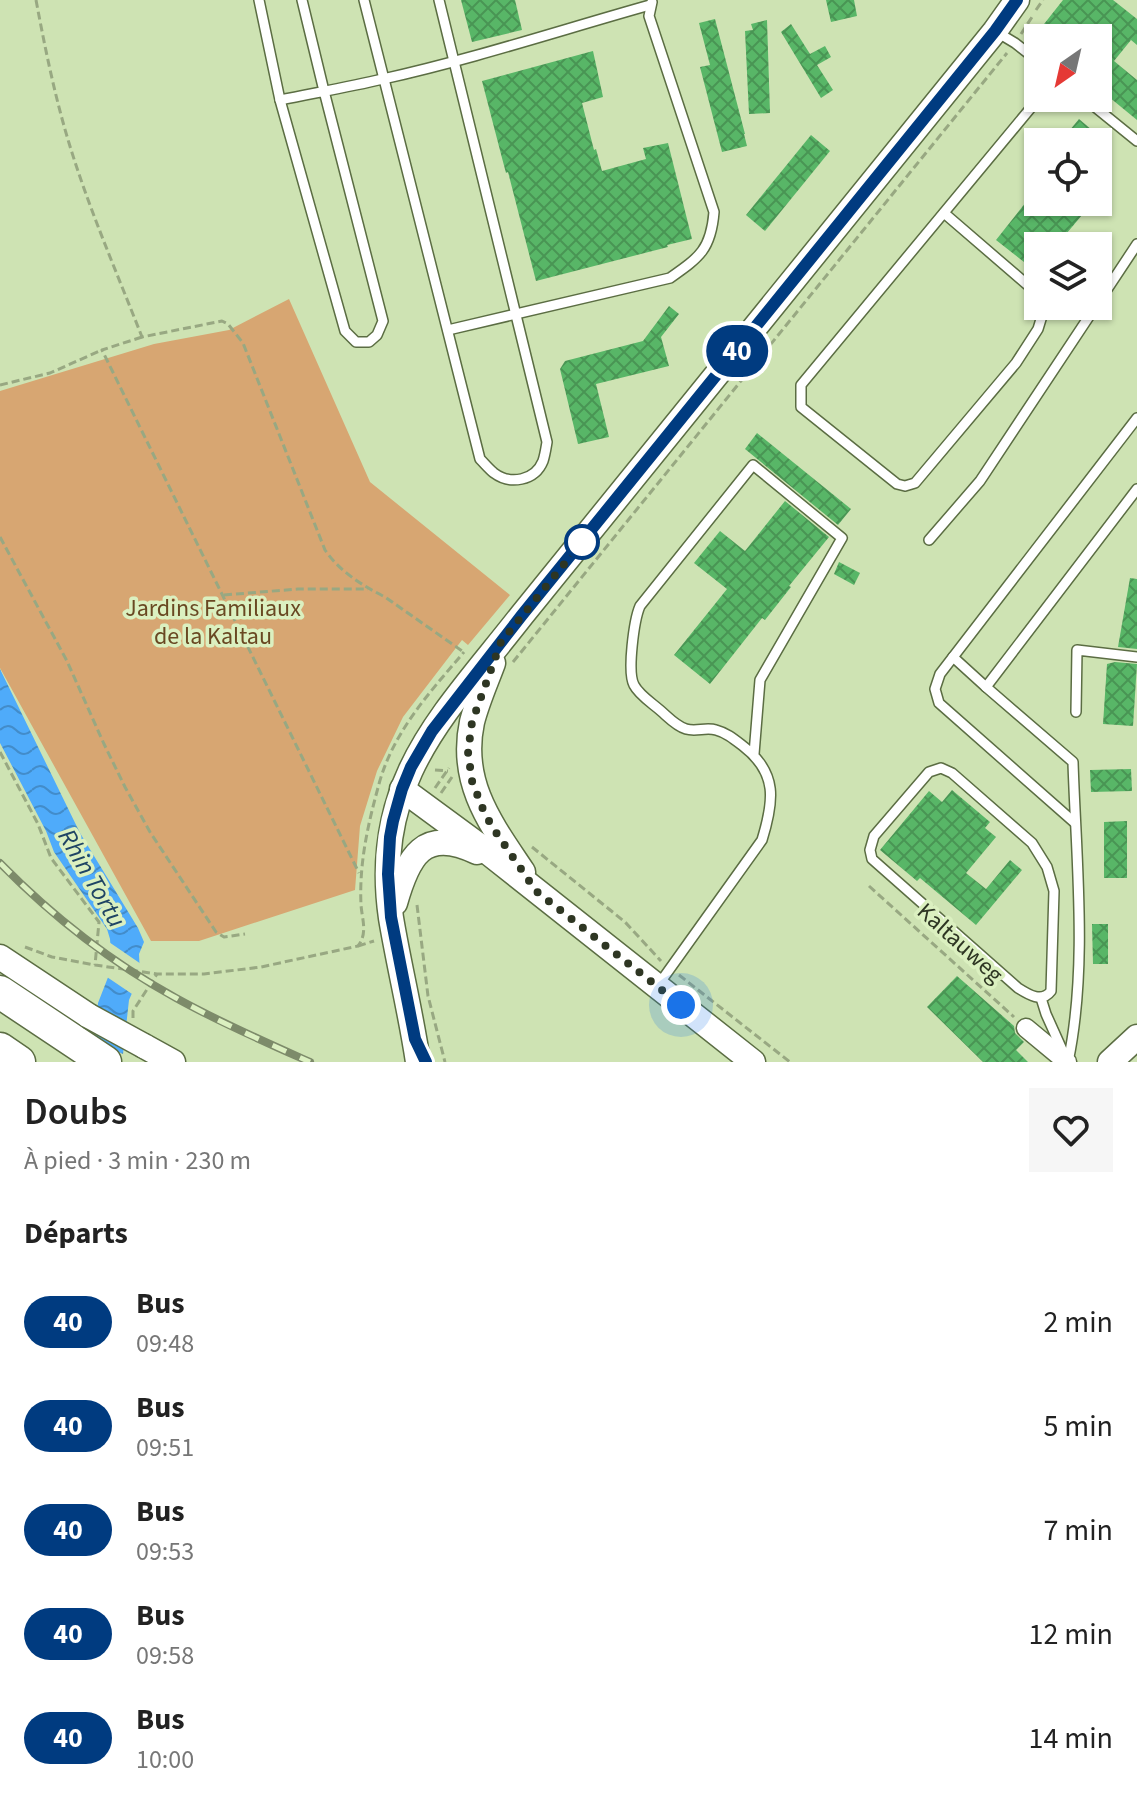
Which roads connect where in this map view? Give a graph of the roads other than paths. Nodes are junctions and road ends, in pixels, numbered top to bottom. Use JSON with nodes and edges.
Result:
{"nodes":[{"id":1,"x":259,"y":0,"type":"edge"},
{"id":2,"x":302,"y":0,"type":"edge"},
{"id":3,"x":364,"y":0,"type":"edge"},
{"id":4,"x":439,"y":0,"type":"edge"},
{"id":5,"x":1015,"y":1,"type":"edge"},
{"id":6,"x":652,"y":2,"type":"edge"},
{"id":7,"x":1005,"y":37,"type":"junction"},
{"id":8,"x":1024,"y":51,"type":"edge"},
{"id":9,"x":454,"y":61,"type":"junction"},
{"id":10,"x":384,"y":79,"type":"junction"},
{"id":11,"x":324,"y":91,"type":"junction"},
{"id":12,"x":280,"y":100,"type":"junction"},
{"id":13,"x":1027,"y":112,"type":"edge"},
{"id":14,"x":1101,"y":112,"type":"edge"},
{"id":15,"x":1137,"y":141,"type":"edge"},
{"id":16,"x":944,"y":213,"type":"junction"},
{"id":17,"x":1137,"y":244,"type":"edge"},
{"id":18,"x":1024,"y":282,"type":"edge"},
{"id":19,"x":1112,"y":282,"type":"edge"},
{"id":20,"x":516,"y":313,"type":"junction"},
{"id":21,"x":1041,"y":320,"type":"edge"},
{"id":22,"x":1087,"y":320,"type":"edge"},
{"id":23,"x":448,"y":330,"type":"junction"},
{"id":24,"x":1137,"y":418,"type":"edge"},
{"id":25,"x":1137,"y":489,"type":"edge"},
{"id":26,"x":929,"y":540,"type":"dead end"},
{"id":27,"x":501,"y":642,"type":"junction"},
{"id":28,"x":953,"y":657,"type":"junction"},
{"id":29,"x":1137,"y":657,"type":"edge"},
{"id":30,"x":986,"y":687,"type":"junction"},
{"id":31,"x":1076,"y":712,"type":"dead end"},
{"id":32,"x":754,"y":754,"type":"junction"},
{"id":33,"x":402,"y":789,"type":"junction"},
{"id":34,"x":1075,"y":823,"type":"junction"},
{"id":35,"x":536,"y":891,"type":"junction"},
{"id":36,"x":391,"y":917,"type":"junction"},
{"id":37,"x":10,"y":951,"type":"edge"},
{"id":38,"x":664,"y":978,"type":"junction"},
{"id":39,"x":0,"y":992,"type":"edge"},
{"id":40,"x":1041,"y":998,"type":"junction"},
{"id":41,"x":1026,"y":1028,"type":"road end"},
{"id":42,"x":1137,"y":1037,"type":"edge"},
{"id":43,"x":0,"y":1049,"type":"edge"},
{"id":44,"x":416,"y":1051,"type":"edge"},
{"id":45,"x":96,"y":1056,"type":"edge"},
{"id":46,"x":19,"y":1062,"type":"edge"},
{"id":47,"x":173,"y":1062,"type":"edge"},
{"id":48,"x":426,"y":1062,"type":"edge"},
{"id":49,"x":753,"y":1062,"type":"edge"},
{"id":50,"x":1067,"y":1062,"type":"edge"},
{"id":51,"x":1110,"y":1062,"type":"edge"}],
"edges":[{"from":1,"to":12,"type":"lane"},
{"from":2,"to":11,"type":"lane"},
{"from":3,"to":10,"type":"lane"},
{"from":4,"to":9,"type":"lane"},
{"from":5,"to":7,"type":"street"},
{"from":6,"to":9,"type":"lane"},
{"from":6,"to":20,"type":"lane"},
{"from":7,"to":8,"type":"lane"},
{"from":7,"to":27,"type":"street"},
{"from":9,"to":10,"type":"lane"},
{"from":9,"to":20,"type":"lane"},
{"from":10,"to":11,"type":"lane"},
{"from":10,"to":23,"type":"lane"},
{"from":11,"to":12,"type":"lane"},
{"from":11,"to":12,"type":"lane"},
{"from":13,"to":16,"type":"lane"},
{"from":14,"to":15,"type":"lane"},
{"from":16,"to":18,"type":"lane"},
{"from":16,"to":21,"type":"lane"},
{"from":17,"to":19,"type":"lane"},
{"from":20,"to":23,"type":"lane"},
{"from":20,"to":23,"type":"lane"},
{"from":22,"to":26,"type":"lane"},
{"from":24,"to":28,"type":"lane"},
{"from":25,"to":30,"type":"lane"},
{"from":27,"to":33,"type":"street"},
{"from":27,"to":35,"type":"street"},
{"from":28,"to":30,"type":"lane"},
{"from":28,"to":34,"type":"lane"},
{"from":29,"to":31,"type":"lane"},
{"from":30,"to":34,"type":"lane"},
{"from":32,"to":32,"type":"lane"},
{"from":32,"to":38,"type":"lane"},
{"from":33,"to":35,"type":"street"},
{"from":33,"to":36,"type":"street"},
{"from":34,"to":50,"type":"lane"},
{"from":35,"to":36,"type":"street"},
{"from":35,"to":38,"type":"street"},
{"from":36,"to":44,"type":"street"},
{"from":37,"to":47,"type":"street","bridge":true},
{"from":38,"to":49,"type":"street"},
{"from":39,"to":45,"type":"highway"},
{"from":40,"to":40,"type":"lane"},
{"from":40,"to":50,"type":"lane"},
{"from":41,"to":50,"type":"street"},
{"from":42,"to":51,"type":"street"},
{"from":43,"to":46,"type":"highway"},
{"from":44,"to":48,"type":"street"}]}
